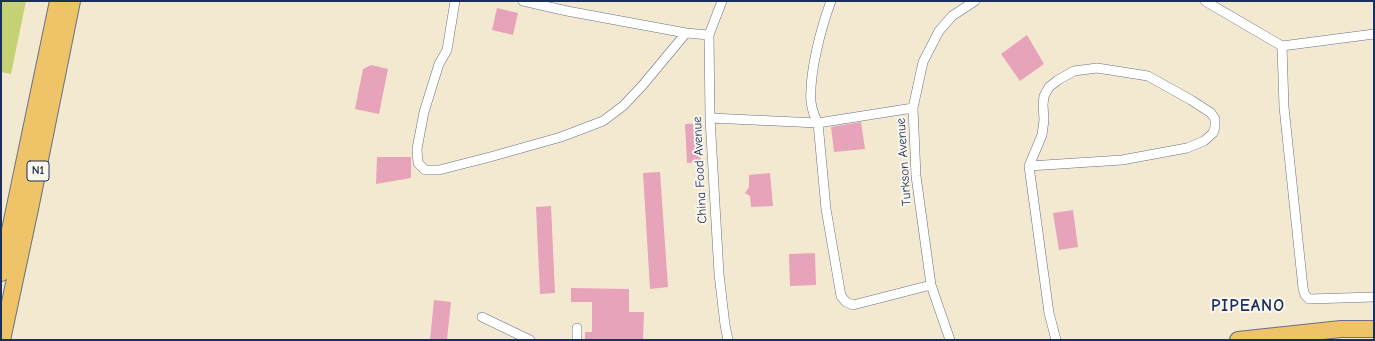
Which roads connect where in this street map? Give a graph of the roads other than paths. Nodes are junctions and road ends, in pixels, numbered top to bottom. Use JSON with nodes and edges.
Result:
{"nodes":[{"id":1,"x":58,"y":1,"type":"edge"},
{"id":2,"x":72,"y":1,"type":"edge"},
{"id":3,"x":455,"y":1,"type":"edge"},
{"id":4,"x":523,"y":1,"type":"edge"},
{"id":5,"x":722,"y":1,"type":"edge"},
{"id":6,"x":830,"y":1,"type":"edge"},
{"id":7,"x":975,"y":1,"type":"edge"},
{"id":8,"x":1205,"y":1,"type":"edge"},
{"id":9,"x":686,"y":33,"type":"junction"},
{"id":10,"x":1374,"y":34,"type":"edge"},
{"id":11,"x":709,"y":35,"type":"junction"},
{"id":12,"x":1282,"y":46,"type":"junction"},
{"id":13,"x":913,"y":108,"type":"junction"},
{"id":14,"x":710,"y":118,"type":"junction"},
{"id":15,"x":818,"y":122,"type":"junction"},
{"id":16,"x":1029,"y":166,"type":"junction"},
{"id":17,"x":1,"y":273,"type":"edge"},
{"id":18,"x":931,"y":285,"type":"junction"},
{"id":19,"x":1374,"y":297,"type":"edge"},
{"id":20,"x":482,"y":317,"type":"dead end"},
{"id":21,"x":1374,"y":318,"type":"edge"},
{"id":22,"x":577,"y":328,"type":"dead end"},
{"id":23,"x":1341,"y":329,"type":"junction"},
{"id":24,"x":1374,"y":329,"type":"edge"},
{"id":25,"x":2,"y":340,"type":"edge"},
{"id":26,"x":530,"y":340,"type":"edge"},
{"id":27,"x":577,"y":340,"type":"edge"},
{"id":28,"x":728,"y":340,"type":"edge"},
{"id":29,"x":950,"y":340,"type":"edge"},
{"id":30,"x":1056,"y":340,"type":"edge"},
{"id":31,"x":1238,"y":340,"type":"edge"}],
"edges":[{"from":1,"to":17,"type":"highway","number":"N1"},
{"from":2,"to":25,"type":"highway","number":"N1"},
{"from":3,"to":9,"type":"street"},
{"from":4,"to":9,"type":"street"},
{"from":5,"to":11,"type":"street","name":"China Food Avenue"},
{"from":6,"to":15,"type":"street"},
{"from":7,"to":13,"type":"street","name":"Turkson Avenue"},
{"from":8,"to":12,"type":"street"},
{"from":9,"to":11,"type":"street"},
{"from":10,"to":12,"type":"street"},
{"from":11,"to":14,"type":"street","name":"China Food Avenue"},
{"from":12,"to":19,"type":"street"},
{"from":13,"to":15,"type":"street"},
{"from":13,"to":18,"type":"street","name":"Turkson Avenue"},
{"from":14,"to":15,"type":"street"},
{"from":14,"to":28,"type":"street","name":"China Food Avenue"},
{"from":15,"to":18,"type":"street"},
{"from":16,"to":16,"type":"street"},
{"from":16,"to":30,"type":"street"},
{"from":18,"to":29,"type":"street","name":"Turkson Avenue"},
{"from":20,"to":26,"type":"street"},
{"from":21,"to":23,"type":"highway"},
{"from":22,"to":27,"type":"street"},
{"from":23,"to":24,"type":"highway"},
{"from":23,"to":31,"type":"highway"}]}
